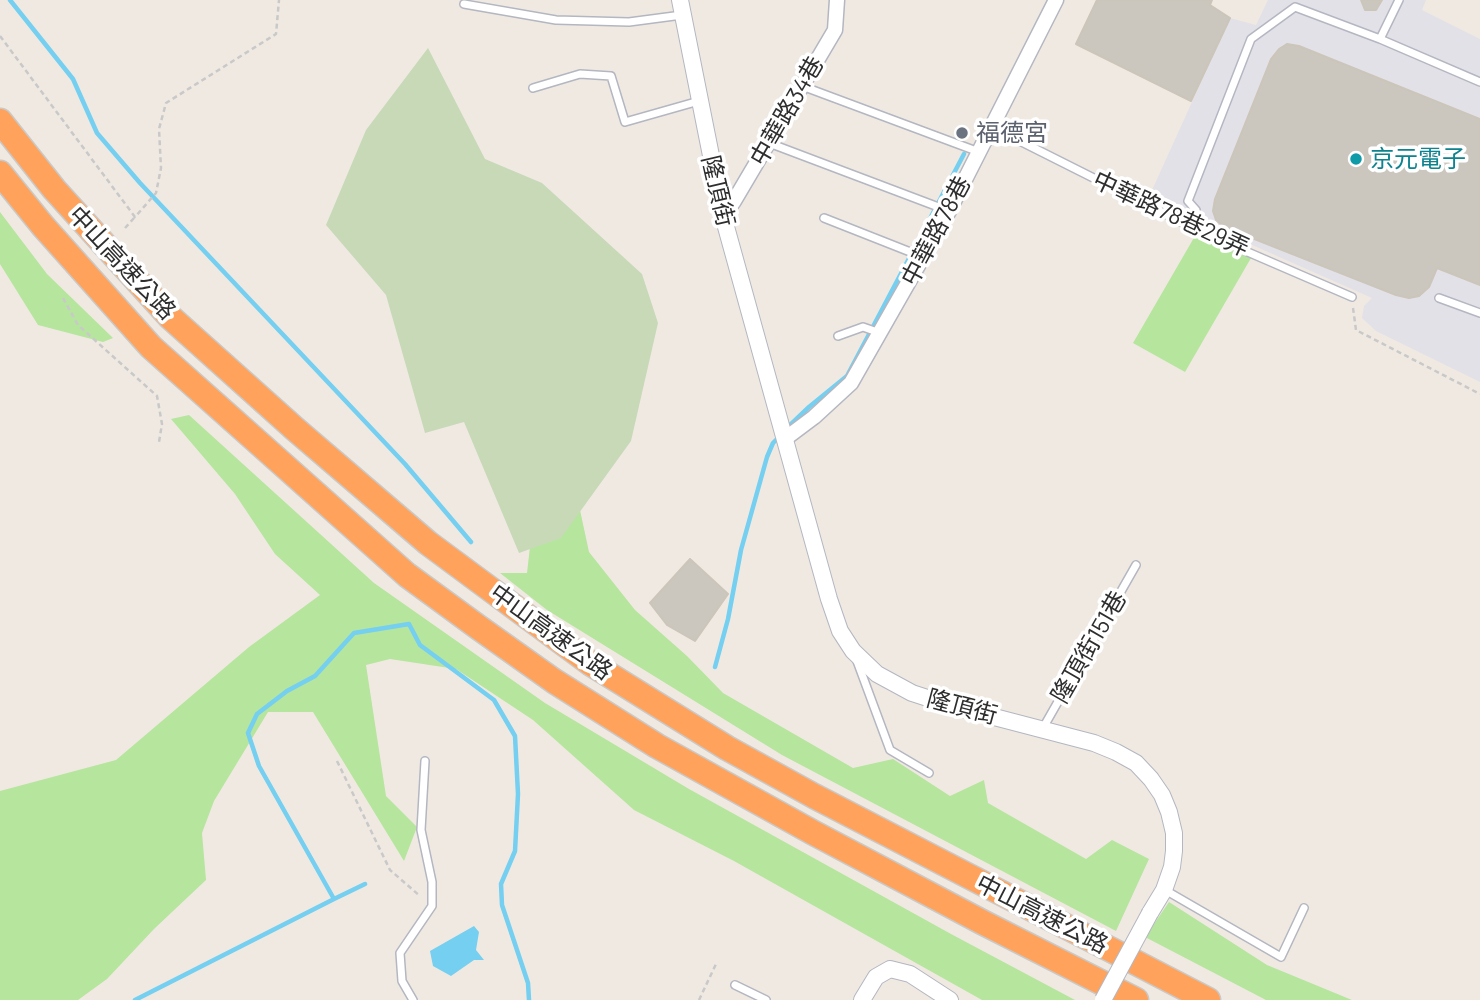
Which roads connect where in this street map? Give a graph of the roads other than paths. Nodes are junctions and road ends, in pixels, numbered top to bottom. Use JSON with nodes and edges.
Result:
{"nodes":[{"id":1,"x":837,"y":0,"type":"edge"},
{"id":2,"x":1056,"y":0,"type":"edge"},
{"id":3,"x":1399,"y":0,"type":"edge"},
{"id":4,"x":464,"y":4,"type":"dead end"},
{"id":5,"x":681,"y":8,"type":"edge"},
{"id":6,"x":1380,"y":39,"type":"junction"},
{"id":7,"x":1480,"y":82,"type":"edge"},
{"id":8,"x":802,"y":86,"type":"junction"},
{"id":9,"x":533,"y":88,"type":"dead end"},
{"id":10,"x":699,"y":100,"type":"junction"},
{"id":11,"x":0,"y":121,"type":"edge"},
{"id":12,"x":991,"y":127,"type":"junction"},
{"id":13,"x":768,"y":143,"type":"junction"},
{"id":14,"x":979,"y":152,"type":"junction"},
{"id":15,"x":0,"y":173,"type":"edge"},
{"id":16,"x":949,"y":211,"type":"junction"},
{"id":17,"x":723,"y":216,"type":"junction"},
{"id":18,"x":824,"y":218,"type":"dead end"},
{"id":19,"x":1189,"y":226,"type":"junction"},
{"id":20,"x":922,"y":256,"type":"junction"},
{"id":21,"x":1352,"y":297,"type":"road end"},
{"id":22,"x":1439,"y":298,"type":"dead end"},
{"id":23,"x":1480,"y":313,"type":"edge"},
{"id":24,"x":879,"y":333,"type":"junction"},
{"id":25,"x":838,"y":335,"type":"dead end"},
{"id":26,"x":786,"y":438,"type":"junction"},
{"id":27,"x":1136,"y":565,"type":"dead end"},
{"id":28,"x":853,"y":651,"type":"junction"},
{"id":29,"x":1043,"y":729,"type":"junction"},
{"id":30,"x":425,"y":761,"type":"dead end"},
{"id":31,"x":929,"y":773,"type":"dead end"},
{"id":32,"x":1164,"y":890,"type":"junction"},
{"id":33,"x":1304,"y":908,"type":"dead end"},
{"id":34,"x":734,"y":985,"type":"dead end"},
{"id":35,"x":413,"y":1000,"type":"edge"},
{"id":36,"x":766,"y":1000,"type":"edge"},
{"id":37,"x":863,"y":1000,"type":"edge"},
{"id":38,"x":950,"y":1000,"type":"edge"},
{"id":39,"x":1103,"y":1000,"type":"edge"},
{"id":40,"x":1136,"y":1000,"type":"edge"},
{"id":41,"x":1208,"y":1000,"type":"edge"}],
"edges":[{"from":1,"to":8,"type":"street","name":"中華路34巷"},
{"from":2,"to":12,"type":"street","name":"中華路78巷"},
{"from":3,"to":6,"type":"lane"},
{"from":4,"to":5,"type":"lane"},
{"from":5,"to":10,"type":"street","name":"隆頂街"},
{"from":6,"to":7,"type":"lane"},
{"from":6,"to":19,"type":"lane"},
{"from":8,"to":13,"type":"street","name":"中華路34巷"},
{"from":8,"to":14,"type":"lane"},
{"from":9,"to":10,"type":"lane"},
{"from":10,"to":17,"type":"street","name":"隆頂街"},
{"from":11,"to":41,"type":"highway","name":"中山高速公路"},
{"from":12,"to":14,"type":"street","name":"中華路78巷"},
{"from":12,"to":19,"type":"lane","name":"中華路78巷29弄"},
{"from":13,"to":16,"type":"lane"},
{"from":13,"to":17,"type":"street","name":"中華路34巷"},
{"from":14,"to":16,"type":"street","name":"中華路78巷"},
{"from":15,"to":40,"type":"highway","name":"中山高速公路"},
{"from":16,"to":20,"type":"street","name":"中華路78巷"},
{"from":17,"to":26,"type":"street","name":"隆頂街"},
{"from":18,"to":20,"type":"lane"},
{"from":19,"to":21,"type":"lane","name":"中華路78巷29弄"},
{"from":20,"to":24,"type":"street","name":"中華路78巷"},
{"from":22,"to":23,"type":"lane"},
{"from":24,"to":25,"type":"lane"},
{"from":24,"to":26,"type":"street","name":"中華路78巷"},
{"from":26,"to":28,"type":"street","name":"隆頂街"},
{"from":27,"to":29,"type":"lane","name":"隆頂街151巷"},
{"from":28,"to":29,"type":"street","name":"隆頂街"},
{"from":28,"to":31,"type":"lane"},
{"from":29,"to":32,"type":"street","name":"隆頂街"},
{"from":30,"to":35,"type":"lane"},
{"from":32,"to":33,"type":"lane"},
{"from":32,"to":39,"type":"street","name":"隆頂街","bridge":true},
{"from":34,"to":36,"type":"lane"},
{"from":37,"to":38,"type":"street"}]}
